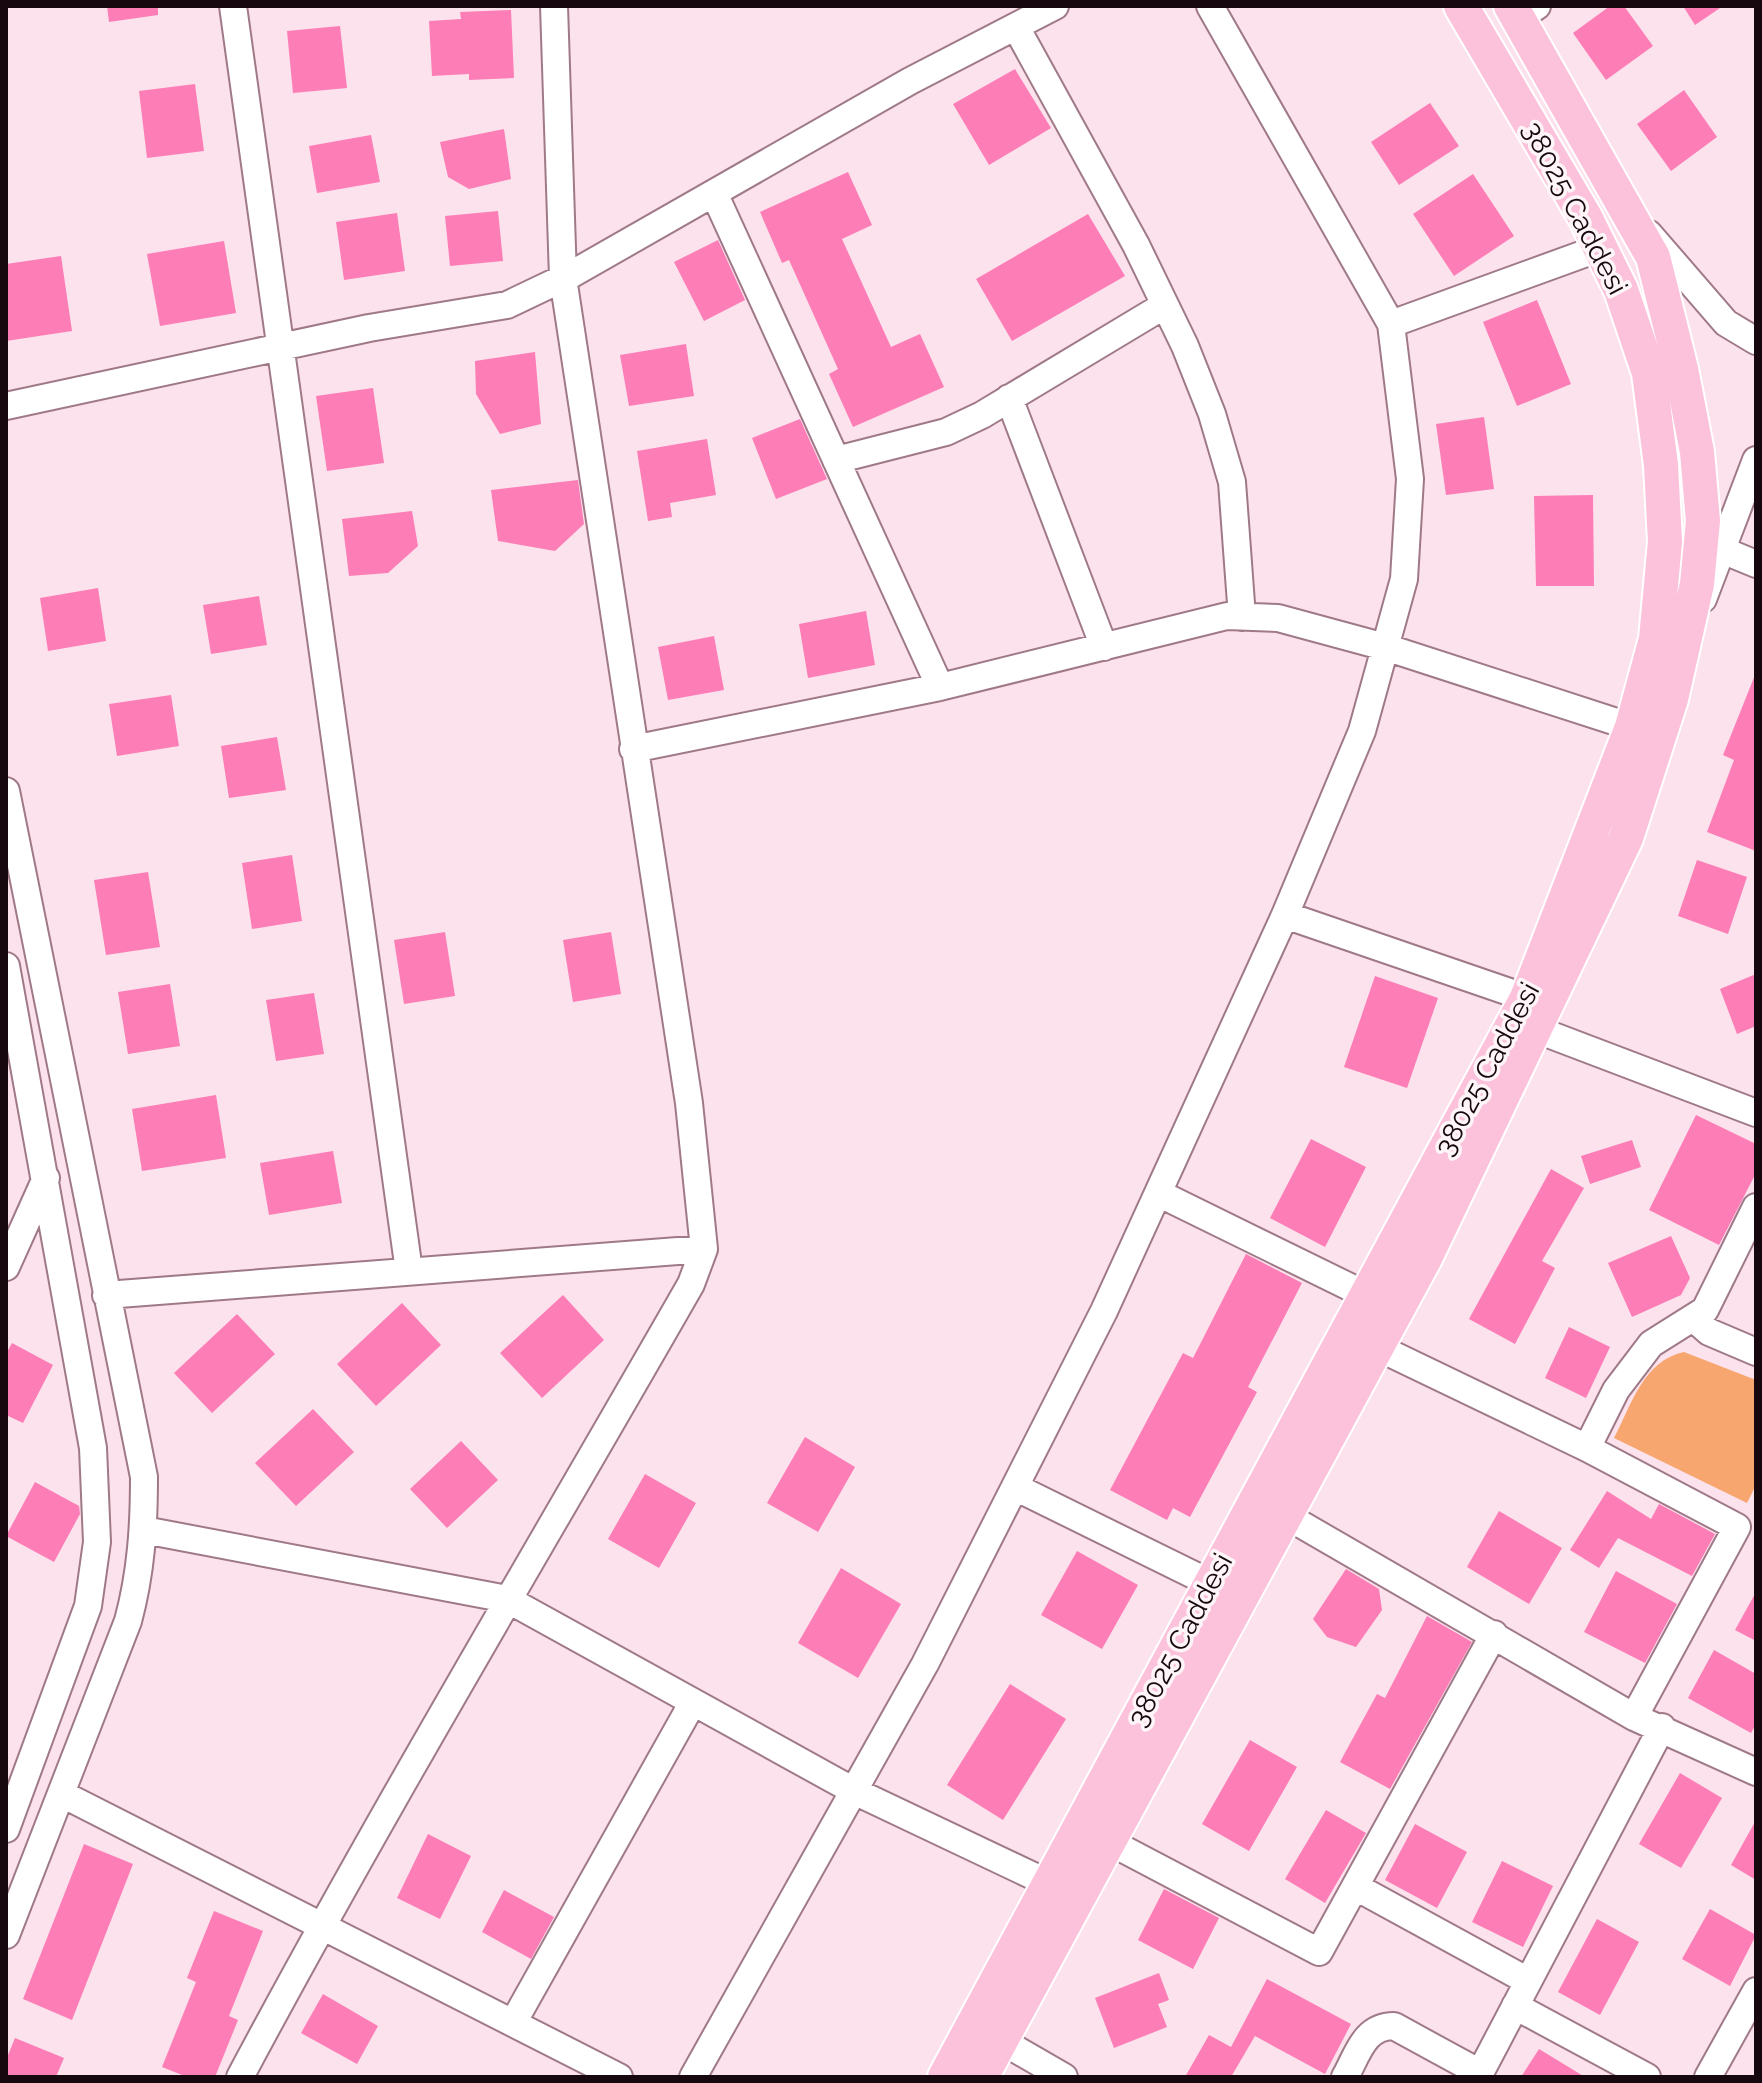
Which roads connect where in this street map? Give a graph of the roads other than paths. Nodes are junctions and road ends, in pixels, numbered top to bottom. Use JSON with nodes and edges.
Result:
{"nodes":[{"id":1,"x":233,"y":6,"type":"edge"},
{"id":2,"x":554,"y":6,"type":"edge"},
{"id":3,"x":1055,"y":6,"type":"edge"},
{"id":4,"x":1210,"y":6,"type":"edge"},
{"id":5,"x":1461,"y":6,"type":"edge"},
{"id":6,"x":1523,"y":10,"type":"edge"},
{"id":7,"x":1016,"y":27,"type":"junction"},
{"id":8,"x":714,"y":193,"type":"junction"},
{"id":9,"x":1627,"y":209,"type":"junction"},
{"id":10,"x":1600,"y":248,"type":"junction"},
{"id":11,"x":563,"y":278,"type":"junction"},
{"id":12,"x":1165,"y":305,"type":"junction"},
{"id":13,"x":1391,"y":324,"type":"junction"},
{"id":14,"x":1756,"y":341,"type":"edge"},
{"id":15,"x":279,"y":347,"type":"junction"},
{"id":16,"x":1009,"y":398,"type":"junction"},
{"id":17,"x":6,"y":406,"type":"edge"},
{"id":18,"x":836,"y":460,"type":"junction"},
{"id":19,"x":1756,"y":460,"type":"edge"},
{"id":20,"x":1722,"y":550,"type":"junction"},
{"id":21,"x":1756,"y":564,"type":"edge"},
{"id":22,"x":1242,"y":617,"type":"junction"},
{"id":23,"x":1104,"y":647,"type":"junction"},
{"id":24,"x":1385,"y":647,"type":"junction"},
{"id":25,"x":1681,"y":658,"type":"junction"},
{"id":26,"x":940,"y":687,"type":"junction"},
{"id":27,"x":1632,"y":727,"type":"junction"},
{"id":28,"x":633,"y":749,"type":"junction"},
{"id":29,"x":6,"y":791,"type":"edge"},
{"id":30,"x":1285,"y":915,"type":"junction"},
{"id":31,"x":6,"y":966,"type":"edge"},
{"id":32,"x":1531,"y":1013,"type":"junction"},
{"id":33,"x":14,"y":1046,"type":"edge"},
{"id":34,"x":1756,"y":1113,"type":"edge"},
{"id":35,"x":46,"y":1178,"type":"junction"},
{"id":36,"x":1158,"y":1193,"type":"junction"},
{"id":37,"x":1756,"y":1207,"type":"edge"},
{"id":38,"x":704,"y":1249,"type":"junction"},
{"id":39,"x":6,"y":1267,"type":"edge"},
{"id":40,"x":409,"y":1271,"type":"junction"},
{"id":41,"x":106,"y":1295,"type":"junction"},
{"id":42,"x":1366,"y":1295,"type":"junction"},
{"id":43,"x":1693,"y":1318,"type":"junction"},
{"id":44,"x":1377,"y":1347,"type":"junction"},
{"id":45,"x":1756,"y":1352,"type":"edge"},
{"id":46,"x":1587,"y":1448,"type":"junction"},
{"id":47,"x":1015,"y":1487,"type":"junction"},
{"id":48,"x":1285,"y":1515,"type":"junction"},
{"id":49,"x":1746,"y":1529,"type":"edge"},
{"id":50,"x":144,"y":1530,"type":"junction"},
{"id":51,"x":1210,"y":1583,"type":"junction"},
{"id":52,"x":507,"y":1599,"type":"junction"},
{"id":53,"x":1494,"y":1634,"type":"junction"},
{"id":54,"x":693,"y":1702,"type":"junction"},
{"id":55,"x":1634,"y":1717,"type":"junction"},
{"id":56,"x":1662,"y":1727,"type":"junction"},
{"id":57,"x":1756,"y":1772,"type":"edge"},
{"id":58,"x":854,"y":1791,"type":"junction"},
{"id":59,"x":62,"y":1794,"type":"junction"},
{"id":60,"x":6,"y":1829,"type":"edge"},
{"id":61,"x":1108,"y":1841,"type":"junction"},
{"id":62,"x":1048,"y":1883,"type":"junction"},
{"id":63,"x":1356,"y":1887,"type":"junction"},
{"id":64,"x":321,"y":1925,"type":"junction"},
{"id":65,"x":6,"y":1935,"type":"edge"},
{"id":66,"x":1528,"y":1981,"type":"junction"},
{"id":67,"x":1756,"y":1991,"type":"edge"},
{"id":68,"x":1515,"y":2006,"type":"junction"},
{"id":69,"x":513,"y":2023,"type":"junction"},
{"id":70,"x":1000,"y":2040,"type":"junction"},
{"id":71,"x":1479,"y":2075,"type":"edge"},
{"id":72,"x":240,"y":2077,"type":"edge"},
{"id":73,"x":619,"y":2077,"type":"edge"},
{"id":74,"x":693,"y":2077,"type":"edge"},
{"id":75,"x":945,"y":2077,"type":"edge"},
{"id":76,"x":981,"y":2077,"type":"edge"},
{"id":77,"x":1064,"y":2077,"type":"edge"},
{"id":78,"x":1345,"y":2077,"type":"edge"},
{"id":79,"x":1647,"y":2077,"type":"edge"},
{"id":80,"x":1708,"y":2077,"type":"edge"}],
"edges":[{"from":1,"to":15,"type":"street"},
{"from":2,"to":11,"type":"street"},
{"from":3,"to":7,"type":"street"},
{"from":4,"to":13,"type":"street"},
{"from":5,"to":10,"type":"main road","name":"38025 Caddesi"},
{"from":6,"to":9,"type":"main road","name":"38025 Caddesi"},
{"from":7,"to":8,"type":"street"},
{"from":7,"to":12,"type":"street"},
{"from":8,"to":11,"type":"street"},
{"from":8,"to":18,"type":"street"},
{"from":9,"to":14,"type":"street"},
{"from":9,"to":25,"type":"main road","name":"38025 Caddesi"},
{"from":10,"to":13,"type":"street"},
{"from":10,"to":27,"type":"main road","name":"38025 Caddesi"},
{"from":11,"to":15,"type":"street"},
{"from":11,"to":28,"type":"street"},
{"from":12,"to":16,"type":"street"},
{"from":12,"to":22,"type":"street"},
{"from":13,"to":24,"type":"street"},
{"from":15,"to":17,"type":"street"},
{"from":15,"to":40,"type":"street"},
{"from":16,"to":18,"type":"street"},
{"from":16,"to":23,"type":"street"},
{"from":18,"to":26,"type":"street"},
{"from":19,"to":20,"type":"street"},
{"from":20,"to":21,"type":"street"},
{"from":20,"to":25,"type":"street"},
{"from":22,"to":23,"type":"street"},
{"from":22,"to":24,"type":"street"},
{"from":23,"to":26,"type":"street"},
{"from":24,"to":27,"type":"street"},
{"from":24,"to":30,"type":"street"},
{"from":25,"to":32,"type":"main road","name":"38025 Caddesi"},
{"from":26,"to":28,"type":"street"},
{"from":27,"to":32,"type":"main road","name":"38025 Caddesi"},
{"from":28,"to":38,"type":"street"},
{"from":29,"to":41,"type":"street"},
{"from":30,"to":32,"type":"street"},
{"from":30,"to":36,"type":"street"},
{"from":31,"to":33,"type":"street"},
{"from":32,"to":34,"type":"street"},
{"from":32,"to":42,"type":"main road","name":"38025 Caddesi"},
{"from":32,"to":44,"type":"main road","name":"38025 Caddesi"},
{"from":33,"to":35,"type":"street"},
{"from":35,"to":39,"type":"street"},
{"from":35,"to":60,"type":"street"},
{"from":36,"to":42,"type":"street"},
{"from":36,"to":47,"type":"street"},
{"from":37,"to":43,"type":"street"},
{"from":38,"to":40,"type":"street"},
{"from":38,"to":52,"type":"street"},
{"from":40,"to":41,"type":"street"},
{"from":41,"to":50,"type":"street"},
{"from":42,"to":51,"type":"main road","name":"38025 Caddesi"},
{"from":43,"to":45,"type":"street"},
{"from":43,"to":46,"type":"street"},
{"from":44,"to":46,"type":"street"},
{"from":44,"to":48,"type":"main road","name":"38025 Caddesi"},
{"from":46,"to":49,"type":"street"},
{"from":47,"to":51,"type":"street"},
{"from":47,"to":58,"type":"street"},
{"from":48,"to":53,"type":"street"},
{"from":48,"to":61,"type":"main road","name":"38025 Caddesi"},
{"from":49,"to":55,"type":"street"},
{"from":50,"to":52,"type":"street"},
{"from":50,"to":59,"type":"street"},
{"from":51,"to":62,"type":"main road","name":"38025 Caddesi"},
{"from":52,"to":54,"type":"street"},
{"from":52,"to":64,"type":"street"},
{"from":53,"to":55,"type":"street"},
{"from":53,"to":63,"type":"street"},
{"from":54,"to":58,"type":"street"},
{"from":54,"to":69,"type":"street"},
{"from":55,"to":56,"type":"street"},
{"from":56,"to":57,"type":"street"},
{"from":56,"to":66,"type":"street"},
{"from":58,"to":62,"type":"street"},
{"from":58,"to":74,"type":"street"},
{"from":59,"to":64,"type":"street"},
{"from":59,"to":65,"type":"street"},
{"from":61,"to":63,"type":"street"},
{"from":61,"to":70,"type":"main road","name":"38025 Caddesi"},
{"from":62,"to":75,"type":"main road","name":"38025 Caddesi"},
{"from":63,"to":66,"type":"street"},
{"from":64,"to":69,"type":"street"},
{"from":64,"to":72,"type":"street"},
{"from":66,"to":68,"type":"street"},
{"from":67,"to":80,"type":"street"},
{"from":68,"to":71,"type":"street"},
{"from":68,"to":79,"type":"street"},
{"from":69,"to":73,"type":"street"},
{"from":70,"to":76,"type":"main road","name":"38025 Caddesi"},
{"from":70,"to":77,"type":"street"},
{"from":71,"to":78,"type":"street"}]}
